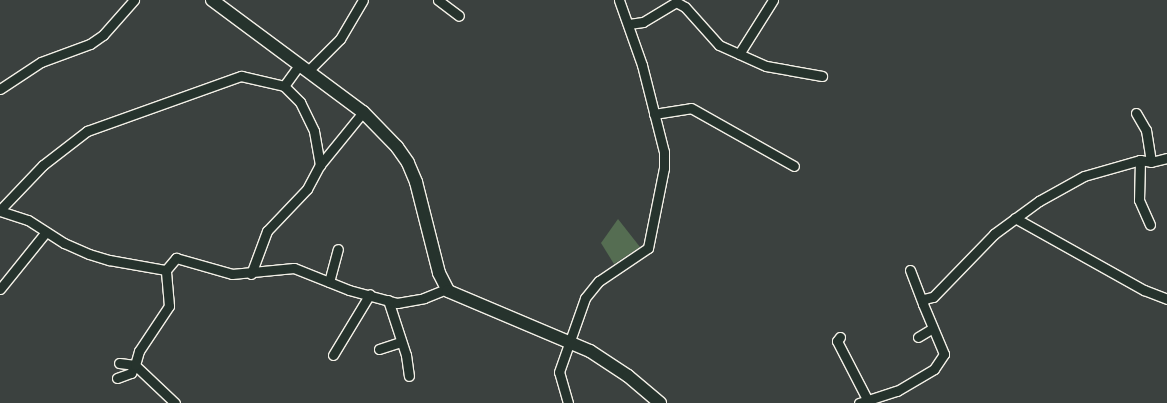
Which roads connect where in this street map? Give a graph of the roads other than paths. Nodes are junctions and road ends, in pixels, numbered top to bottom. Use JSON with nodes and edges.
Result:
{"nodes":[{"id":1,"x":134,"y":0,"type":"edge"},
{"id":2,"x":212,"y":0,"type":"edge"},
{"id":3,"x":363,"y":0,"type":"edge"},
{"id":4,"x":438,"y":0,"type":"edge"},
{"id":5,"x":619,"y":0,"type":"edge"},
{"id":6,"x":773,"y":0,"type":"edge"},
{"id":7,"x":459,"y":16,"type":"dead end"},
{"id":8,"x":629,"y":24,"type":"junction"},
{"id":9,"x":738,"y":54,"type":"junction"},
{"id":10,"x":304,"y":68,"type":"junction"},
{"id":11,"x":822,"y":76,"type":"dead end"},
{"id":12,"x":284,"y":86,"type":"junction"},
{"id":13,"x":0,"y":89,"type":"edge"},
{"id":14,"x":363,"y":112,"type":"junction"},
{"id":15,"x":1136,"y":113,"type":"dead end"},
{"id":16,"x":654,"y":114,"type":"junction"},
{"id":17,"x":1167,"y":158,"type":"edge"},
{"id":18,"x":1140,"y":160,"type":"junction"},
{"id":19,"x":1151,"y":162,"type":"junction"},
{"id":20,"x":320,"y":165,"type":"junction"},
{"id":21,"x":794,"y":166,"type":"dead end"},
{"id":22,"x":0,"y":211,"type":"edge"},
{"id":23,"x":1015,"y":218,"type":"junction"},
{"id":24,"x":1150,"y":225,"type":"dead end"},
{"id":25,"x":46,"y":232,"type":"junction"},
{"id":26,"x":338,"y":248,"type":"dead end"},
{"id":27,"x":166,"y":270,"type":"junction"},
{"id":28,"x":910,"y":270,"type":"dead end"},
{"id":29,"x":251,"y":274,"type":"junction"},
{"id":30,"x":329,"y":282,"type":"junction"},
{"id":31,"x":0,"y":289,"type":"edge"},
{"id":32,"x":446,"y":289,"type":"junction"},
{"id":33,"x":370,"y":294,"type":"junction"},
{"id":34,"x":1167,"y":299,"type":"edge"},
{"id":35,"x":388,"y":300,"type":"junction"},
{"id":36,"x":923,"y":304,"type":"junction"},
{"id":37,"x":933,"y":328,"type":"junction"},
{"id":38,"x":840,"y":337,"type":"dead end"},
{"id":39,"x":918,"y":337,"type":"dead end"},
{"id":40,"x":401,"y":342,"type":"junction"},
{"id":41,"x":570,"y":343,"type":"junction"},
{"id":42,"x":379,"y":349,"type":"dead end"},
{"id":43,"x":333,"y":355,"type":"dead end"},
{"id":44,"x":119,"y":363,"type":"dead end"},
{"id":45,"x":135,"y":365,"type":"junction"},
{"id":46,"x":409,"y":376,"type":"dead end"},
{"id":47,"x":117,"y":378,"type":"dead end"},
{"id":48,"x":863,"y":402,"type":"edge"},
{"id":49,"x":175,"y":403,"type":"edge"},
{"id":50,"x":568,"y":403,"type":"edge"},
{"id":51,"x":660,"y":403,"type":"edge"}],
"edges":[{"from":1,"to":13,"type":"street"},
{"from":2,"to":10,"type":"main road"},
{"from":3,"to":10,"type":"street"},
{"from":4,"to":7,"type":"street"},
{"from":5,"to":8,"type":"street"},
{"from":6,"to":9,"type":"street"},
{"from":8,"to":9,"type":"street"},
{"from":8,"to":16,"type":"street"},
{"from":9,"to":11,"type":"street"},
{"from":10,"to":12,"type":"street"},
{"from":10,"to":14,"type":"main road"},
{"from":12,"to":20,"type":"street"},
{"from":12,"to":22,"type":"street"},
{"from":14,"to":20,"type":"street"},
{"from":14,"to":32,"type":"main road"},
{"from":15,"to":19,"type":"street"},
{"from":16,"to":21,"type":"street"},
{"from":16,"to":41,"type":"street"},
{"from":17,"to":19,"type":"street"},
{"from":18,"to":19,"type":"street"},
{"from":18,"to":23,"type":"street"},
{"from":18,"to":24,"type":"street"},
{"from":20,"to":29,"type":"street"},
{"from":22,"to":25,"type":"street"},
{"from":23,"to":34,"type":"street"},
{"from":23,"to":36,"type":"street"},
{"from":25,"to":27,"type":"street"},
{"from":25,"to":31,"type":"street"},
{"from":26,"to":30,"type":"street"},
{"from":27,"to":29,"type":"street"},
{"from":27,"to":45,"type":"street"},
{"from":28,"to":36,"type":"street"},
{"from":29,"to":30,"type":"street"},
{"from":30,"to":33,"type":"street"},
{"from":32,"to":35,"type":"street"},
{"from":32,"to":41,"type":"main road"},
{"from":33,"to":35,"type":"street"},
{"from":33,"to":43,"type":"street"},
{"from":35,"to":40,"type":"street"},
{"from":36,"to":37,"type":"street"},
{"from":37,"to":39,"type":"street"},
{"from":37,"to":48,"type":"street"},
{"from":38,"to":48,"type":"street"},
{"from":40,"to":42,"type":"street"},
{"from":40,"to":46,"type":"street"},
{"from":41,"to":50,"type":"street"},
{"from":41,"to":51,"type":"main road"},
{"from":44,"to":45,"type":"street"},
{"from":45,"to":47,"type":"street"},
{"from":45,"to":49,"type":"street"}]}
